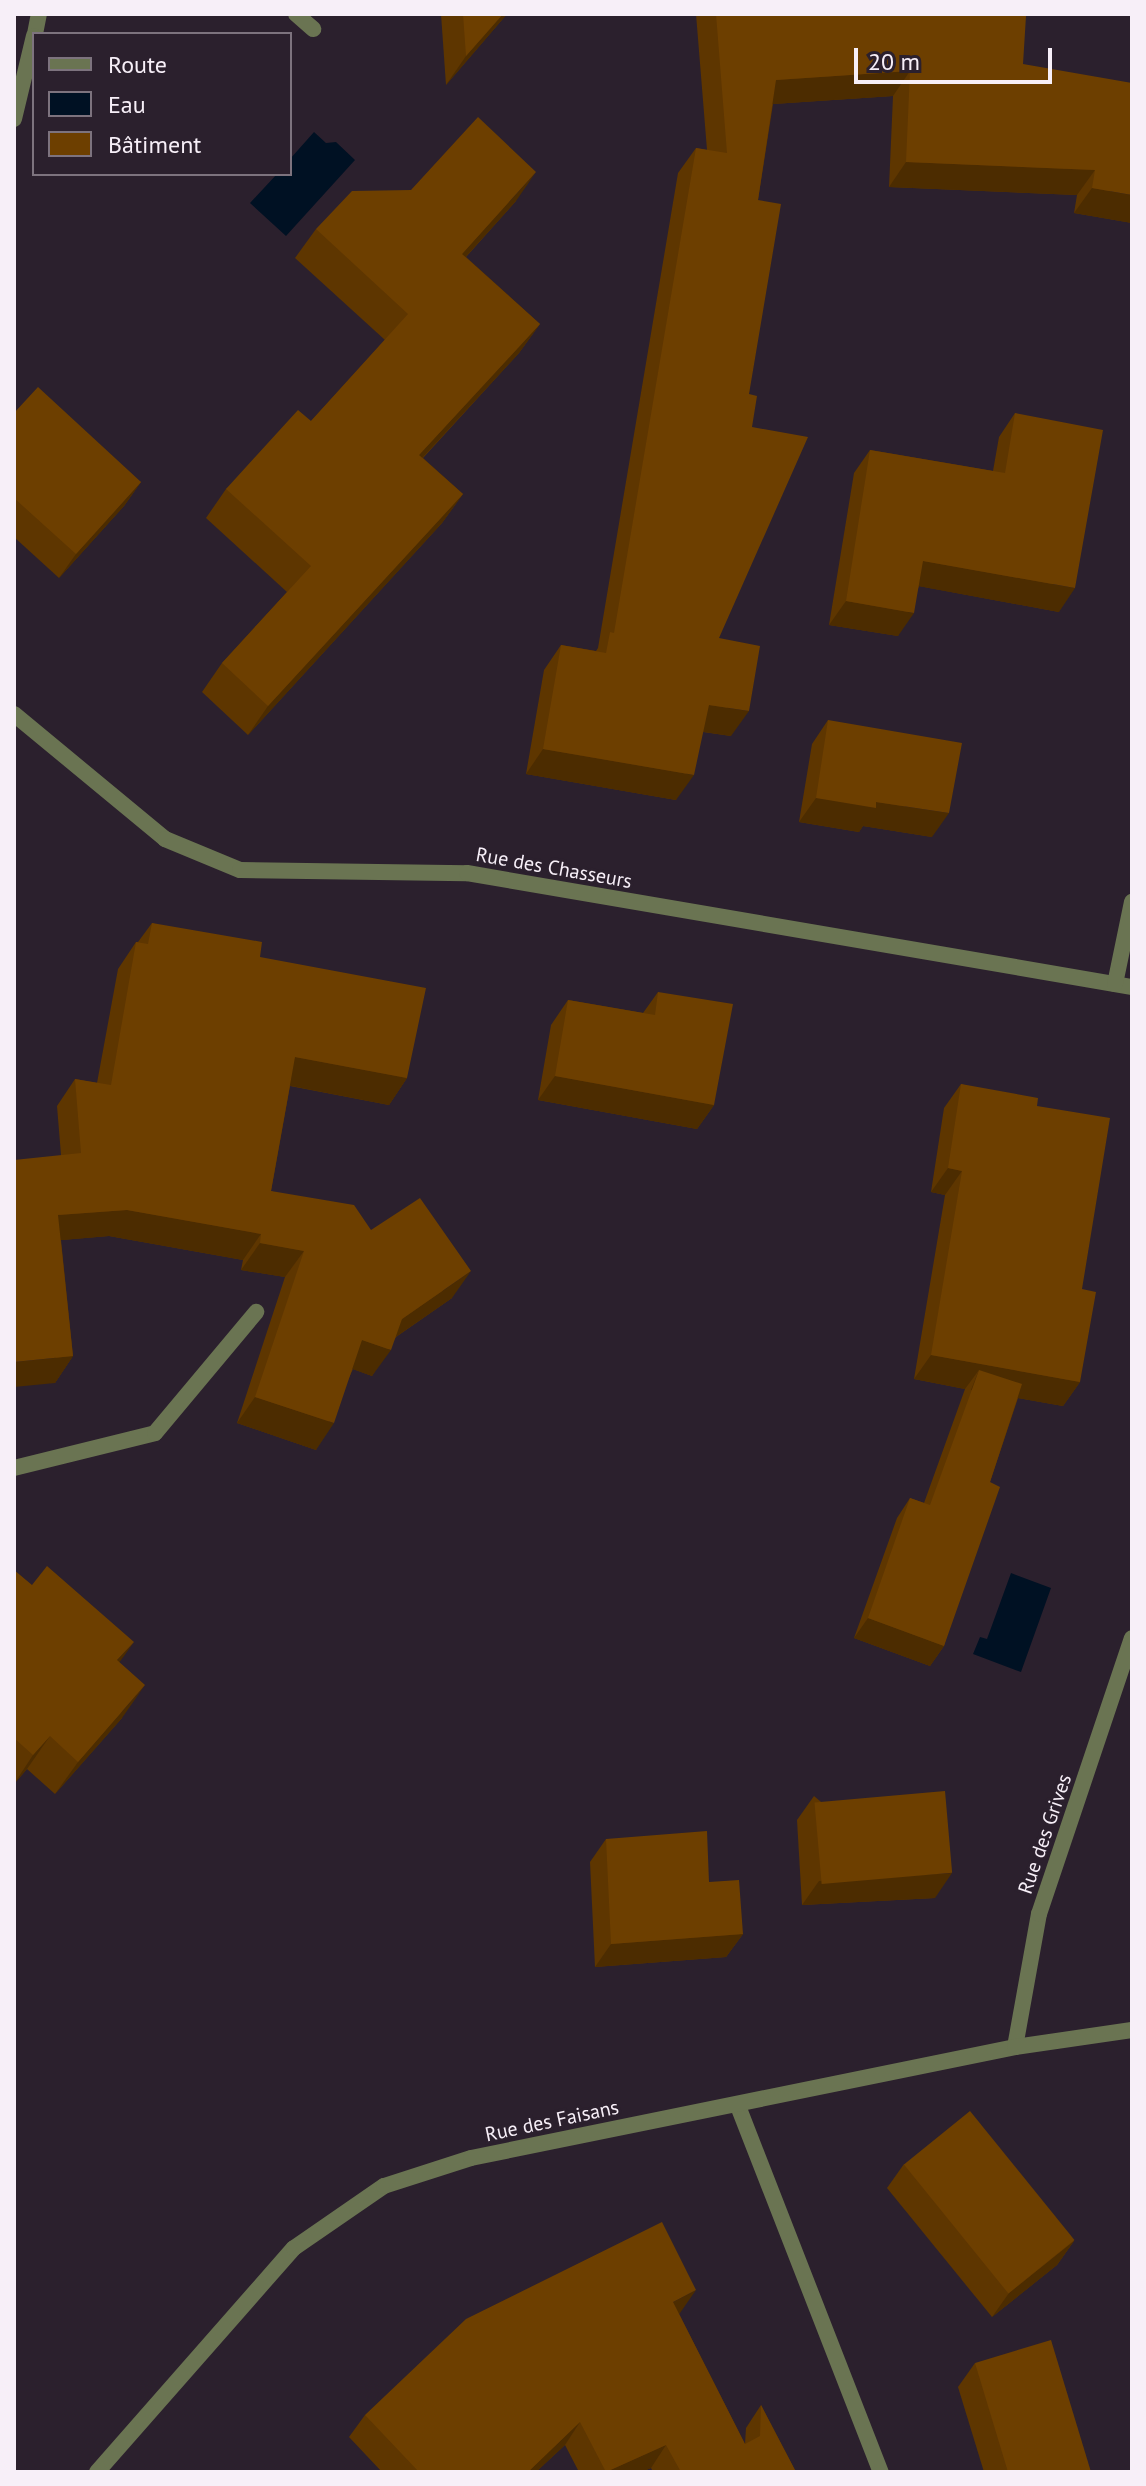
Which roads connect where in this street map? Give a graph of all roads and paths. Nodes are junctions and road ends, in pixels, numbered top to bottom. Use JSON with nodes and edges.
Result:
{"nodes":[{"id":1,"x":296,"y":14,"type":"edge"},
{"id":2,"x":313,"y":29,"type":"dead end"},
{"id":3,"x":32,"y":43,"type":"edge"},
{"id":4,"x":14,"y":119,"type":"edge"},
{"id":5,"x":14,"y":714,"type":"edge"},
{"id":6,"x":1132,"y":902,"type":"edge"},
{"id":7,"x":1124,"y":985,"type":"edge"},
{"id":8,"x":256,"y":1312,"type":"dead end"},
{"id":9,"x":14,"y":1468,"type":"edge"},
{"id":10,"x":1132,"y":1638,"type":"edge"},
{"id":11,"x":1132,"y":2030,"type":"edge"},
{"id":12,"x":1015,"y":2047,"type":"junction"},
{"id":13,"x":738,"y":2106,"type":"junction"},
{"id":14,"x":97,"y":2472,"type":"edge"},
{"id":15,"x":881,"y":2472,"type":"edge"}],
"edges":[{"from":1,"to":2,"type":"street"},
{"from":3,"to":4,"type":"street"},
{"from":5,"to":7,"type":"street","name":"Rue des Chasseurs"},
{"from":6,"to":7,"type":"street"},
{"from":8,"to":9,"type":"street"},
{"from":10,"to":12,"type":"street","name":"Rue des Grives"},
{"from":11,"to":12,"type":"street","name":"Rue des Faisans"},
{"from":12,"to":13,"type":"street","name":"Rue des Faisans"},
{"from":13,"to":14,"type":"street","name":"Rue des Faisans"},
{"from":13,"to":15,"type":"street"}]}
